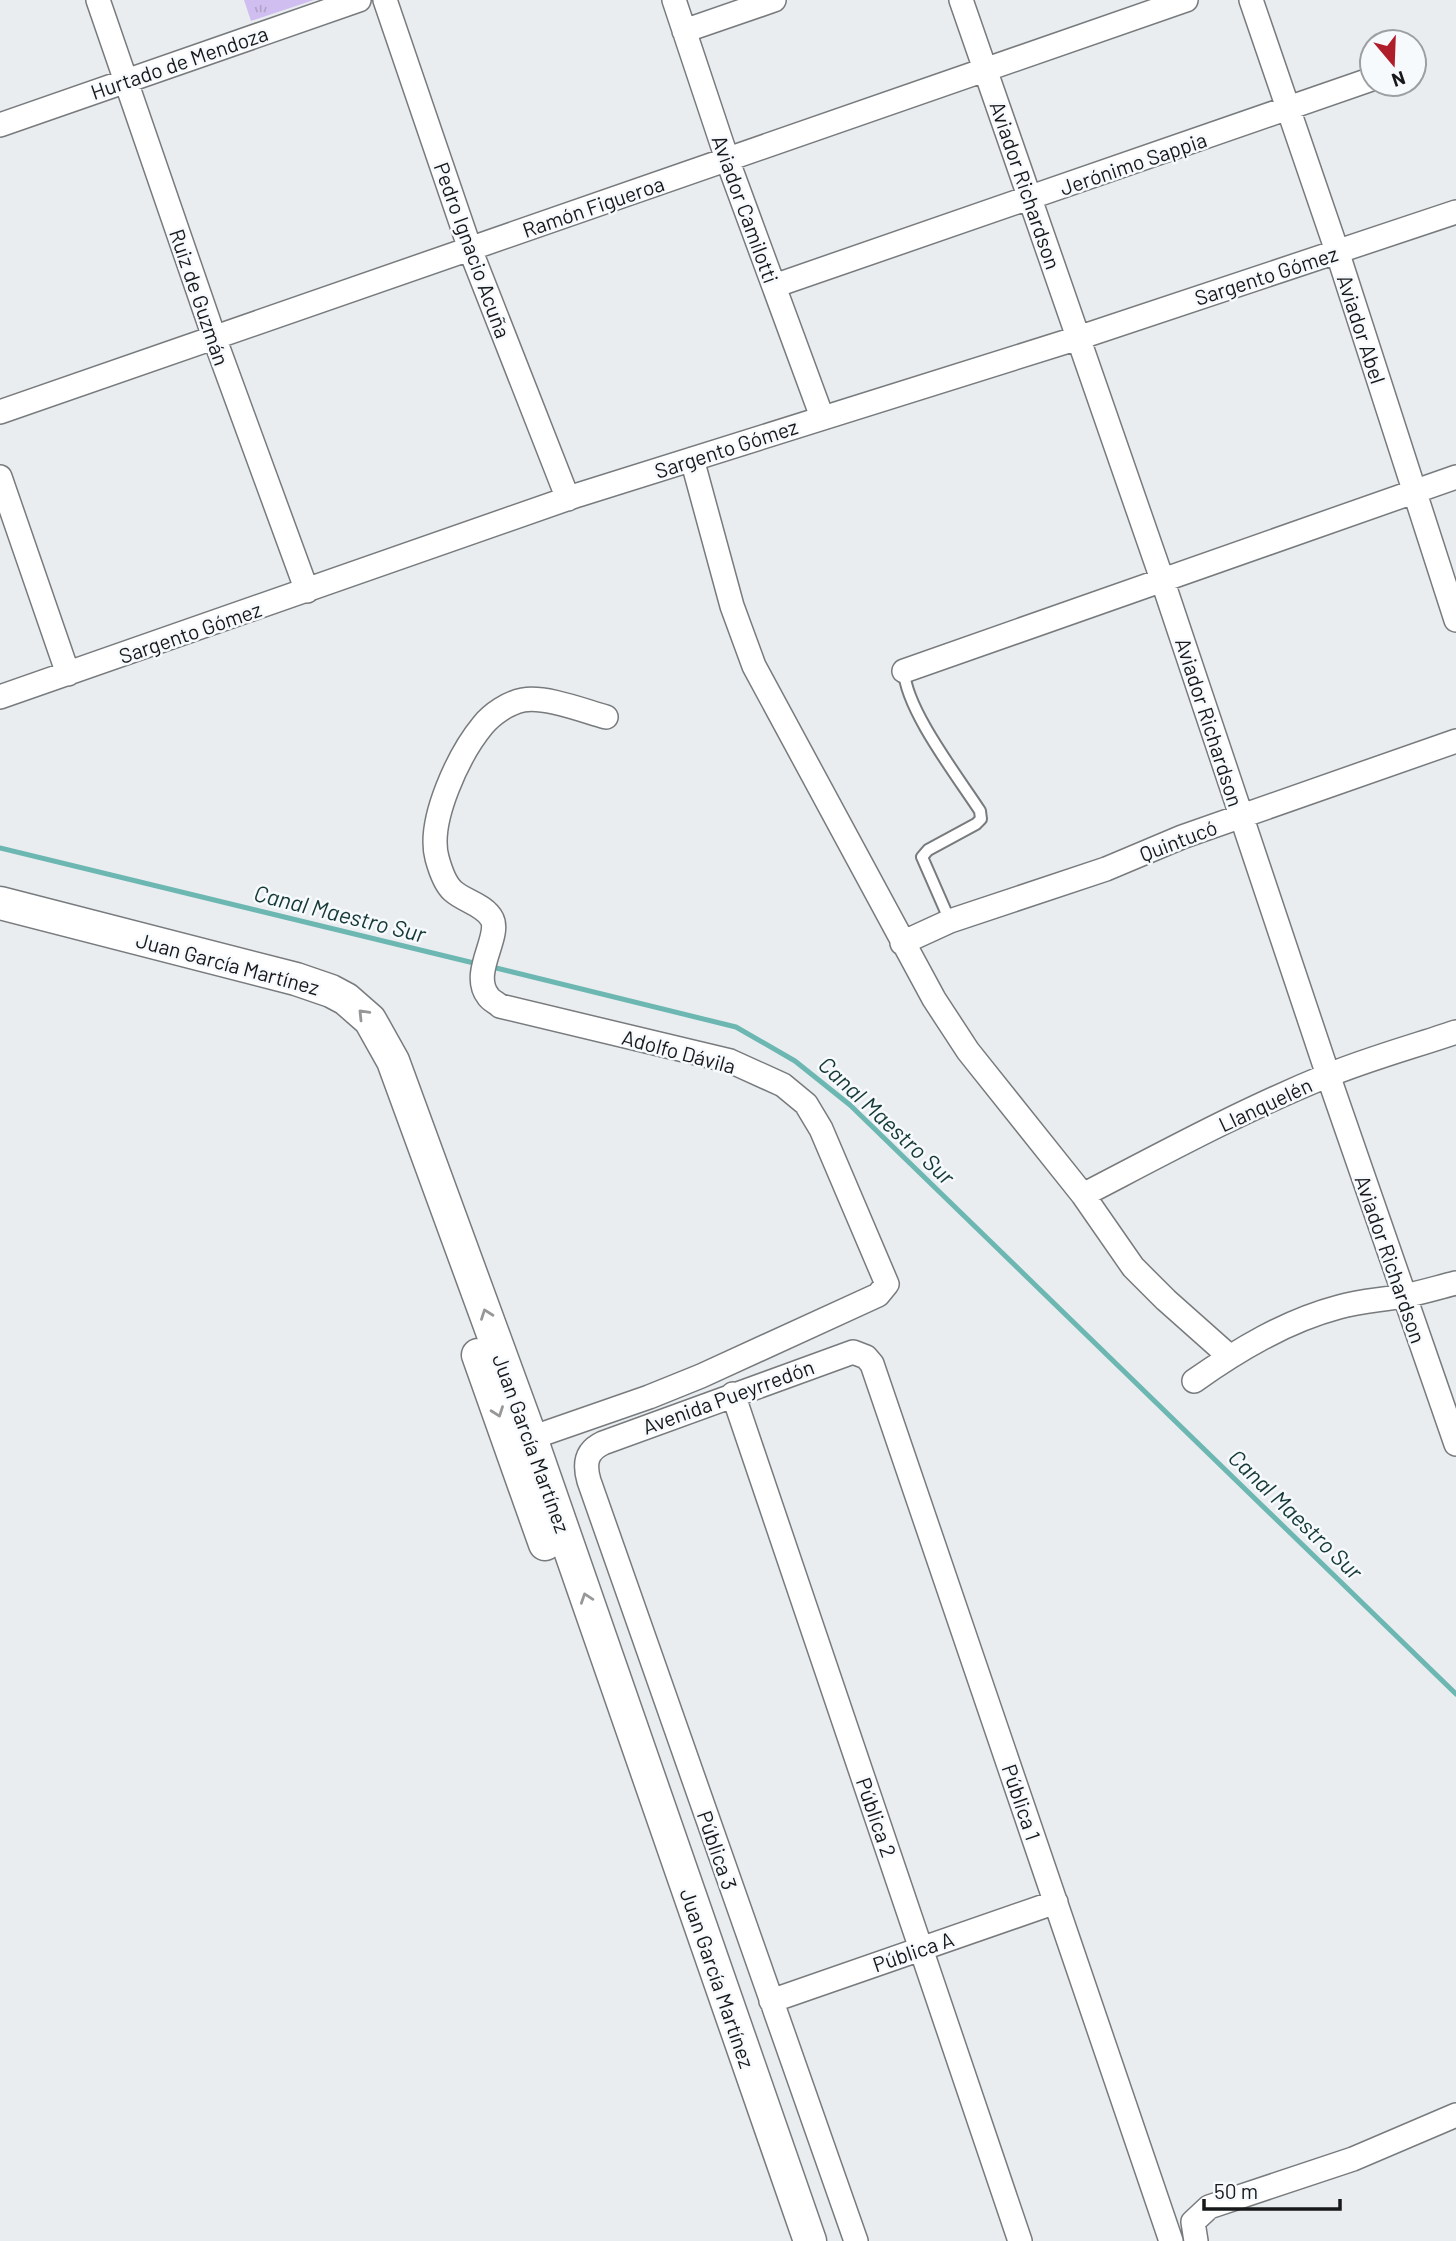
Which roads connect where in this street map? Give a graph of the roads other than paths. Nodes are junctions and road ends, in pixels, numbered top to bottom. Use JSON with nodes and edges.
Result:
{"nodes":[{"id":1,"x":98,"y":0,"type":"edge"},
{"id":2,"x":359,"y":0,"type":"edge"},
{"id":3,"x":385,"y":0,"type":"edge"},
{"id":4,"x":674,"y":0,"type":"edge"},
{"id":5,"x":774,"y":0,"type":"edge"},
{"id":6,"x":961,"y":0,"type":"edge"},
{"id":7,"x":1186,"y":0,"type":"edge"},
{"id":8,"x":1251,"y":0,"type":"edge"},
{"id":9,"x":684,"y":31,"type":"junction"},
{"id":10,"x":985,"y":70,"type":"junction"},
{"id":11,"x":125,"y":81,"type":"junction"},
{"id":12,"x":1358,"y":84,"type":"edge"},
{"id":13,"x":1288,"y":108,"type":"junction"},
{"id":14,"x":0,"y":125,"type":"edge"},
{"id":15,"x":727,"y":159,"type":"junction"},
{"id":16,"x":1031,"y":198,"type":"junction"},
{"id":17,"x":1456,"y":212,"type":"edge"},
{"id":18,"x":470,"y":248,"type":"junction"},
{"id":19,"x":1337,"y":251,"type":"junction"},
{"id":20,"x":774,"y":286,"type":"junction"},
{"id":21,"x":214,"y":337,"type":"junction"},
{"id":22,"x":1078,"y":338,"type":"junction"},
{"id":23,"x":0,"y":412,"type":"edge"},
{"id":24,"x":822,"y":417,"type":"junction"},
{"id":25,"x":692,"y":459,"type":"junction"},
{"id":26,"x":0,"y":477,"type":"edge"},
{"id":27,"x":1456,"y":477,"type":"edge"},
{"id":28,"x":1415,"y":492,"type":"junction"},
{"id":29,"x":568,"y":499,"type":"junction"},
{"id":30,"x":1163,"y":582,"type":"junction"},
{"id":31,"x":307,"y":592,"type":"junction"},
{"id":32,"x":1456,"y":620,"type":"edge"},
{"id":33,"x":904,"y":671,"type":"joint"},
{"id":34,"x":68,"y":674,"type":"junction"},
{"id":35,"x":0,"y":697,"type":"edge"},
{"id":36,"x":606,"y":717,"type":"dead end"},
{"id":37,"x":1456,"y":741,"type":"edge"},
{"id":38,"x":1241,"y":817,"type":"junction"},
{"id":39,"x":0,"y":903,"type":"edge"},
{"id":40,"x":950,"y":920,"type":"junction"},
{"id":41,"x":0,"y":923,"type":"edge"},
{"id":42,"x":902,"y":943,"type":"junction"},
{"id":43,"x":1456,"y":1032,"type":"edge"},
{"id":44,"x":1328,"y":1075,"type":"junction"},
{"id":45,"x":1083,"y":1195,"type":"junction"},
{"id":46,"x":1456,"y":1283,"type":"edge"},
{"id":47,"x":1404,"y":1296,"type":"junction"},
{"id":48,"x":1229,"y":1356,"type":"junction"},
{"id":49,"x":872,"y":1364,"type":"joint"},
{"id":50,"x":1194,"y":1381,"type":"dead end"},
{"id":51,"x":733,"y":1394,"type":"junction"},
{"id":52,"x":531,"y":1438,"type":"junction"},
{"id":53,"x":1456,"y":1444,"type":"edge"},
{"id":54,"x":587,"y":1458,"type":"joint"},
{"id":55,"x":1056,"y":1902,"type":"junction"},
{"id":56,"x":921,"y":1949,"type":"junction"},
{"id":57,"x":771,"y":2001,"type":"junction"},
{"id":58,"x":1456,"y":2115,"type":"edge"},
{"id":59,"x":788,"y":2241,"type":"edge"},
{"id":60,"x":810,"y":2241,"type":"edge"},
{"id":61,"x":856,"y":2241,"type":"edge"},
{"id":62,"x":1020,"y":2241,"type":"edge"},
{"id":63,"x":1171,"y":2241,"type":"edge"},
{"id":64,"x":1196,"y":2241,"type":"edge"}],
"edges":[{"from":1,"to":11,"type":"street","name":"Ruiz de Guzmán"},
{"from":2,"to":11,"type":"street","name":"Hurtado de Mendoza"},
{"from":3,"to":18,"type":"street","name":"Pedro Ignacio Acuña"},
{"from":4,"to":9,"type":"street","name":"Aviador Camilotti"},
{"from":5,"to":9,"type":"street"},
{"from":6,"to":10,"type":"street","name":"Aviador Richardson"},
{"from":7,"to":10,"type":"street","name":"Ramón Figueroa"},
{"from":8,"to":13,"type":"street","name":"Aviador Abel"},
{"from":9,"to":15,"type":"street","name":"Aviador Camilotti"},
{"from":10,"to":15,"type":"street","name":"Ramón Figueroa"},
{"from":10,"to":16,"type":"street","name":"Aviador Richardson"},
{"from":11,"to":14,"type":"street","name":"Hurtado de Mendoza"},
{"from":11,"to":21,"type":"street","name":"Ruiz de Guzmán"},
{"from":12,"to":13,"type":"street","name":"Jerónimo Sappia"},
{"from":13,"to":16,"type":"street","name":"Jerónimo Sappia"},
{"from":13,"to":19,"type":"street","name":"Aviador Abel"},
{"from":15,"to":18,"type":"street","name":"Ramón Figueroa"},
{"from":15,"to":20,"type":"street","name":"Aviador Camilotti"},
{"from":16,"to":20,"type":"street","name":"Jerónimo Sappia"},
{"from":16,"to":22,"type":"street","name":"Aviador Richardson"},
{"from":17,"to":19,"type":"street","name":"Sargento Gómez"},
{"from":18,"to":21,"type":"street","name":"Ramón Figueroa"},
{"from":18,"to":29,"type":"street","name":"Pedro Ignacio Acuña"},
{"from":19,"to":22,"type":"street","name":"Sargento Gómez"},
{"from":19,"to":28,"type":"street","name":"Aviador Abel"},
{"from":20,"to":24,"type":"street","name":"Aviador Camilotti"},
{"from":21,"to":23,"type":"street","name":"Ramón Figueroa"},
{"from":21,"to":31,"type":"street","name":"Ruiz de Guzmán"},
{"from":22,"to":24,"type":"street","name":"Sargento Gómez"},
{"from":22,"to":30,"type":"street","name":"Aviador Richardson"},
{"from":24,"to":25,"type":"street","name":"Sargento Gómez"},
{"from":25,"to":29,"type":"street","name":"Sargento Gómez"},
{"from":25,"to":42,"type":"street"},
{"from":26,"to":34,"type":"street"},
{"from":27,"to":28,"type":"street"},
{"from":28,"to":30,"type":"street"},
{"from":28,"to":32,"type":"street","name":"Aviador Abel"},
{"from":29,"to":31,"type":"street","name":"Sargento Gómez"},
{"from":30,"to":33,"type":"street"},
{"from":30,"to":38,"type":"street","name":"Aviador Richardson"},
{"from":31,"to":34,"type":"street","name":"Sargento Gómez"},
{"from":33,"to":40,"type":"lane"},
{"from":34,"to":35,"type":"street","name":"Sargento Gómez"},
{"from":36,"to":52,"type":"street","name":"Adolfo Dávila"},
{"from":37,"to":38,"type":"street","name":"Quintucó"},
{"from":38,"to":40,"type":"street","name":"Quintucó"},
{"from":38,"to":44,"type":"street","name":"Aviador Richardson"},
{"from":52,"to":39,"type":"main road","name":"Juan García Martínez","one_way":true},
{"from":40,"to":42,"type":"street","name":"Quintucó"},
{"from":41,"to":59,"type":"main road","name":"Juan García Martínez","one_way":true},
{"from":42,"to":45,"type":"street"},
{"from":43,"to":44,"type":"street","name":"Llanquelén"},
{"from":44,"to":45,"type":"street","name":"Llanquelén"},
{"from":44,"to":47,"type":"street","name":"Aviador Richardson"},
{"from":45,"to":48,"type":"street"},
{"from":46,"to":47,"type":"street"},
{"from":47,"to":48,"type":"street"},
{"from":47,"to":53,"type":"street","name":"Aviador Richardson"},
{"from":48,"to":50,"type":"street"},
{"from":49,"to":51,"type":"street","name":"Avenida Pueyrredón"},
{"from":49,"to":55,"type":"street","name":"Pública 1"},
{"from":51,"to":54,"type":"street","name":"Avenida Pueyrredón"},
{"from":51,"to":56,"type":"street","name":"Pública 2"},
{"from":60,"to":52,"type":"main road","name":"Juan García Martínez","one_way":true},
{"from":54,"to":57,"type":"street","name":"Pública 3"},
{"from":55,"to":56,"type":"street","name":"Pública A"},
{"from":55,"to":63,"type":"street","name":"Pública 1"},
{"from":56,"to":57,"type":"street","name":"Pública A"},
{"from":56,"to":62,"type":"street","name":"Pública 2"},
{"from":57,"to":61,"type":"street","name":"Pública 3"},
{"from":58,"to":64,"type":"street"}]}
